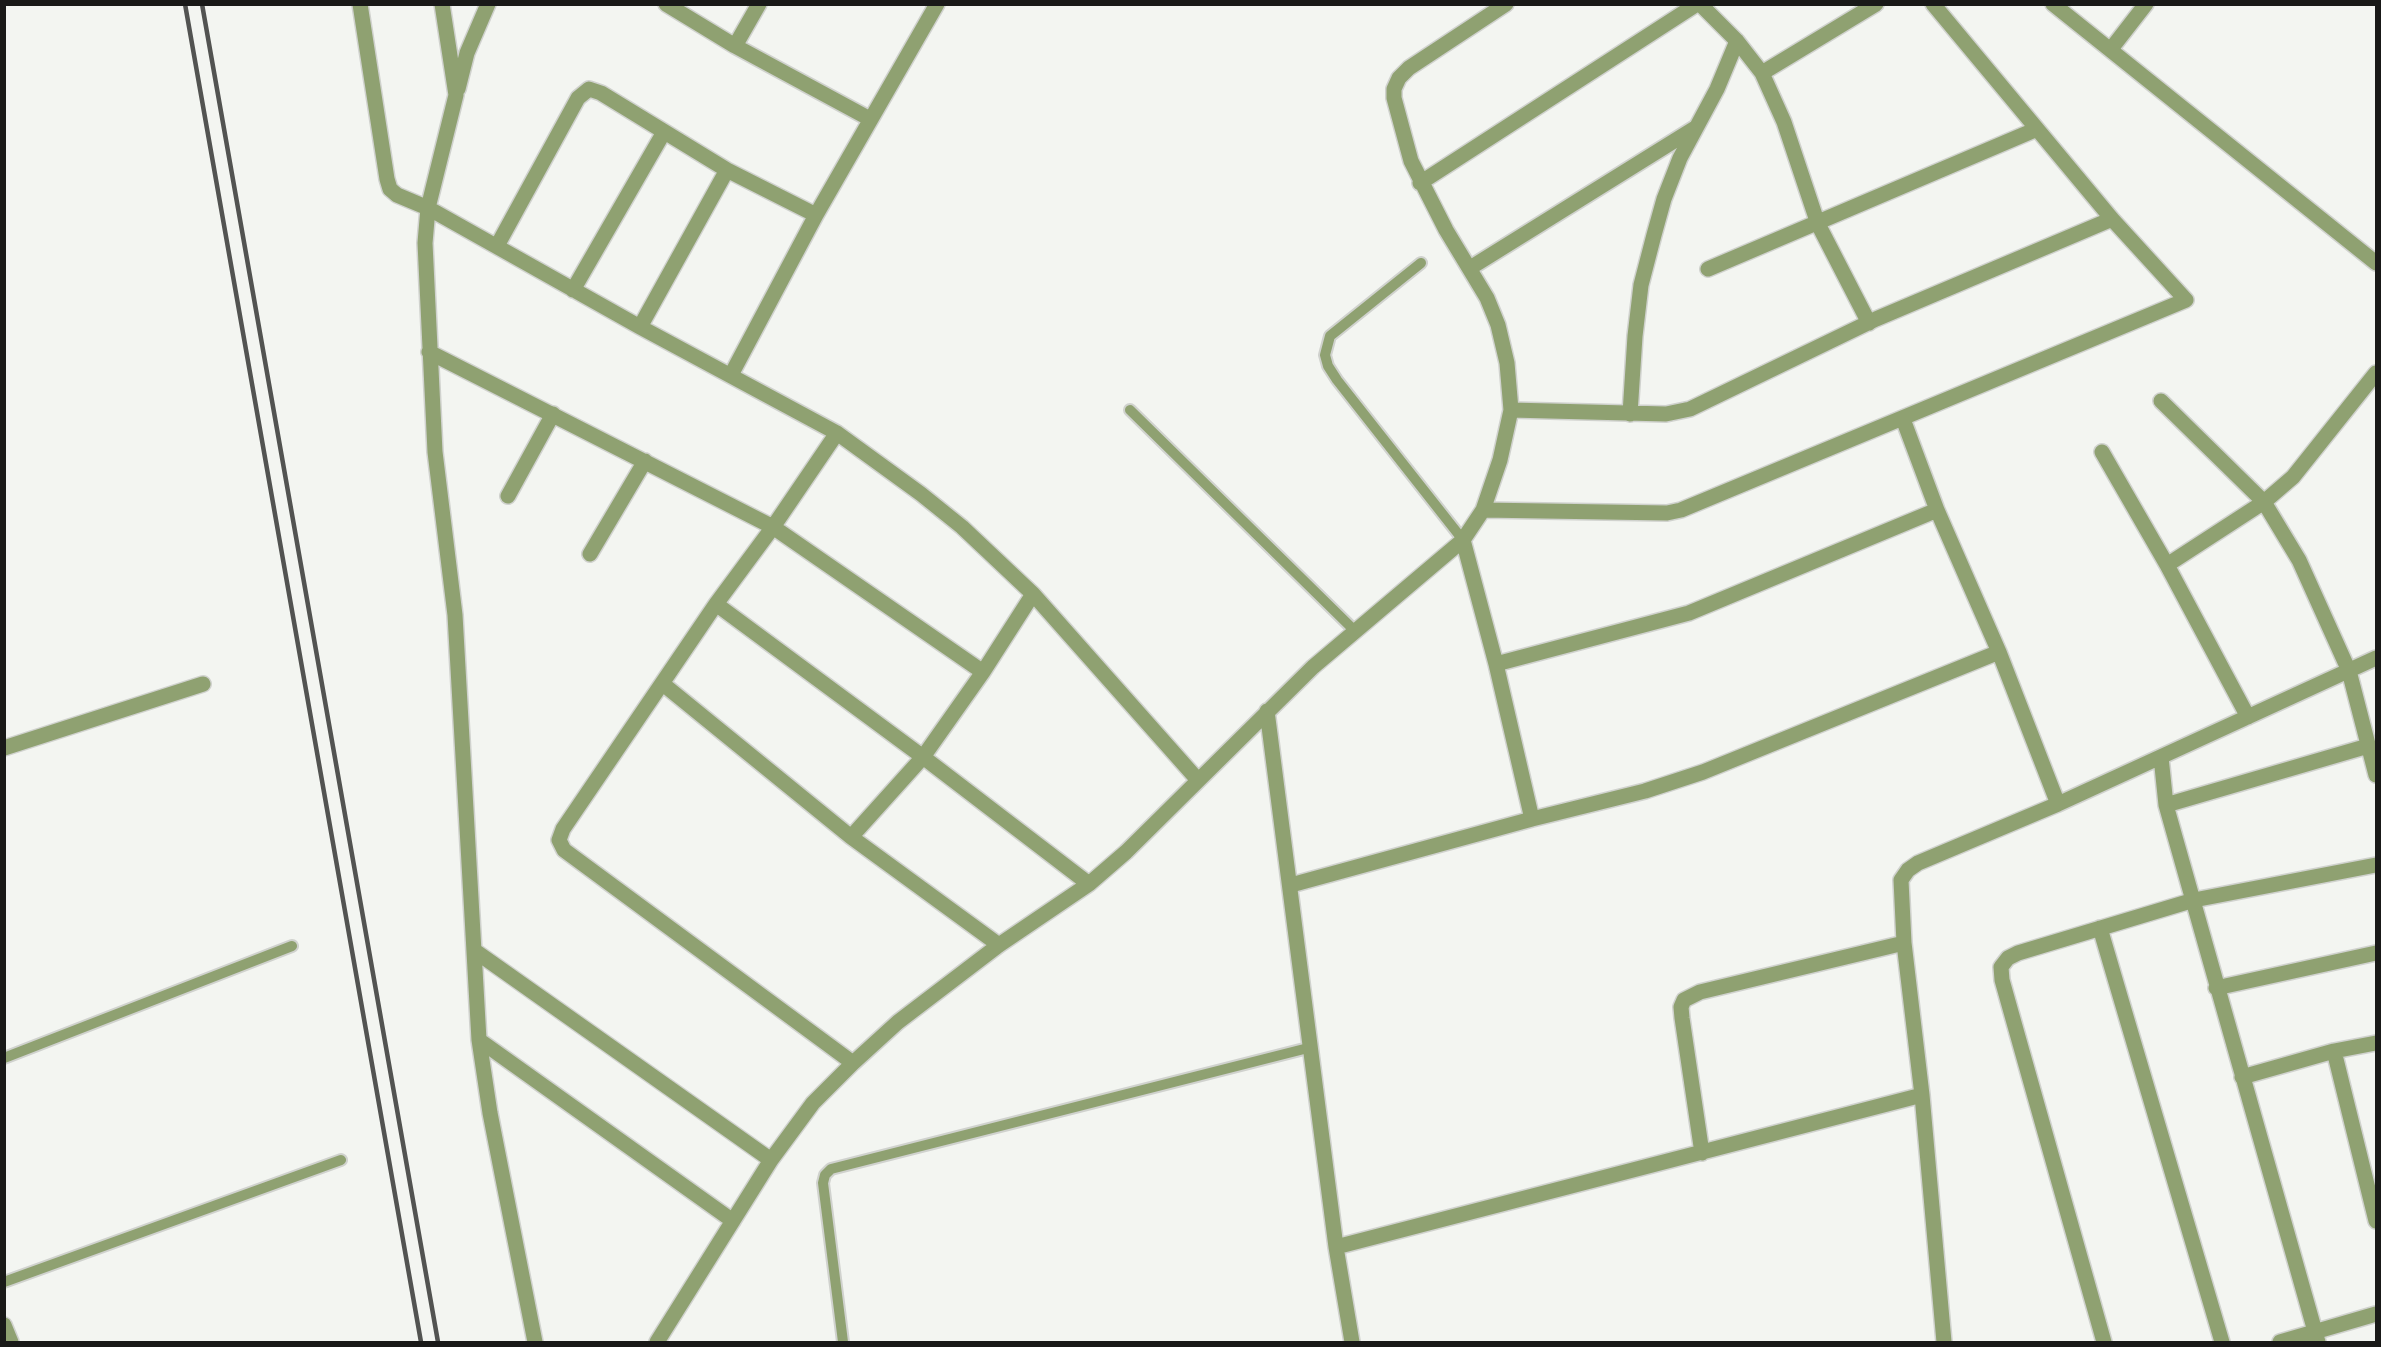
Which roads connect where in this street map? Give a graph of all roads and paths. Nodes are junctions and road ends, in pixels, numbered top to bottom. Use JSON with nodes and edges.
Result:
{"nodes":[{"id":1,"x":360,"y":4,"type":"edge"},
{"id":2,"x":442,"y":4,"type":"edge"},
{"id":3,"x":488,"y":4,"type":"edge"},
{"id":4,"x":666,"y":4,"type":"edge"},
{"id":5,"x":759,"y":4,"type":"edge"},
{"id":6,"x":937,"y":4,"type":"edge"},
{"id":7,"x":1506,"y":4,"type":"edge"},
{"id":8,"x":1699,"y":4,"type":"edge"},
{"id":9,"x":1876,"y":4,"type":"edge"},
{"id":10,"x":1933,"y":4,"type":"edge"},
{"id":11,"x":2146,"y":4,"type":"edge"},
{"id":12,"x":2057,"y":6,"type":"edge"},
{"id":13,"x":1737,"y":40,"type":"junction"},
{"id":14,"x":735,"y":46,"type":"junction"},
{"id":15,"x":2111,"y":50,"type":"junction"},
{"id":16,"x":1762,"y":73,"type":"junction"},
{"id":17,"x":456,"y":94,"type":"junction"},
{"id":18,"x":870,"y":119,"type":"junction"},
{"id":19,"x":1695,"y":128,"type":"junction"},
{"id":20,"x":2037,"y":129,"type":"junction"},
{"id":21,"x":664,"y":132,"type":"junction"},
{"id":22,"x":727,"y":170,"type":"junction"},
{"id":23,"x":1420,"y":183,"type":"junction"},
{"id":24,"x":428,"y":208,"type":"junction"},
{"id":25,"x":816,"y":215,"type":"junction"},
{"id":26,"x":2112,"y":219,"type":"junction"},
{"id":27,"x":1818,"y":224,"type":"junction"},
{"id":28,"x":496,"y":246,"type":"junction"},
{"id":29,"x":1421,"y":263,"type":"dead end"},
{"id":30,"x":2376,"y":263,"type":"edge"},
{"id":31,"x":1470,"y":268,"type":"junction"},
{"id":32,"x":1708,"y":269,"type":"dead end"},
{"id":33,"x":573,"y":290,"type":"junction"},
{"id":34,"x":1869,"y":323,"type":"junction"},
{"id":35,"x":640,"y":327,"type":"junction"},
{"id":36,"x":429,"y":352,"type":"junction"},
{"id":37,"x":2376,"y":373,"type":"edge"},
{"id":38,"x":731,"y":375,"type":"junction"},
{"id":39,"x":2161,"y":401,"type":"dead end"},
{"id":40,"x":1130,"y":410,"type":"dead end"},
{"id":41,"x":1511,"y":410,"type":"junction"},
{"id":42,"x":553,"y":414,"type":"junction"},
{"id":43,"x":1630,"y":414,"type":"junction"},
{"id":44,"x":1903,"y":419,"type":"junction"},
{"id":45,"x":837,"y":433,"type":"junction"},
{"id":46,"x":2102,"y":452,"type":"dead end"},
{"id":47,"x":645,"y":461,"type":"junction"},
{"id":48,"x":508,"y":496,"type":"dead end"},
{"id":49,"x":2264,"y":502,"type":"junction"},
{"id":50,"x":1483,"y":510,"type":"junction"},
{"id":51,"x":1937,"y":510,"type":"junction"},
{"id":52,"x":773,"y":527,"type":"junction"},
{"id":53,"x":1463,"y":540,"type":"junction"},
{"id":54,"x":590,"y":554,"type":"dead end"},
{"id":55,"x":2167,"y":565,"type":"junction"},
{"id":56,"x":1033,"y":594,"type":"junction"},
{"id":57,"x":716,"y":604,"type":"junction"},
{"id":58,"x":1355,"y":631,"type":"junction"},
{"id":59,"x":1999,"y":652,"type":"junction"},
{"id":60,"x":2376,"y":658,"type":"edge"},
{"id":61,"x":1496,"y":664,"type":"junction"},
{"id":62,"x":983,"y":672,"type":"junction"},
{"id":63,"x":2349,"y":672,"type":"junction"},
{"id":64,"x":203,"y":684,"type":"dead end"},
{"id":65,"x":663,"y":684,"type":"junction"},
{"id":66,"x":1267,"y":711,"type":"junction"},
{"id":67,"x":2248,"y":717,"type":"junction"},
{"id":68,"x":2368,"y":746,"type":"junction"},
{"id":69,"x":4,"y":748,"type":"edge"},
{"id":70,"x":923,"y":756,"type":"junction"},
{"id":71,"x":2161,"y":757,"type":"junction"},
{"id":72,"x":2376,"y":775,"type":"edge"},
{"id":73,"x":1197,"y":779,"type":"junction"},
{"id":74,"x":2058,"y":804,"type":"junction"},
{"id":75,"x":2166,"y":805,"type":"junction"},
{"id":76,"x":1532,"y":819,"type":"junction"},
{"id":77,"x":851,"y":837,"type":"junction"},
{"id":78,"x":2376,"y":866,"type":"edge"},
{"id":79,"x":1089,"y":884,"type":"junction"},
{"id":80,"x":1291,"y":885,"type":"junction"},
{"id":81,"x":2194,"y":900,"type":"junction"},
{"id":82,"x":2100,"y":928,"type":"junction"},
{"id":83,"x":1904,"y":943,"type":"junction"},
{"id":84,"x":999,"y":945,"type":"junction"},
{"id":85,"x":292,"y":946,"type":"dead end"},
{"id":86,"x":474,"y":951,"type":"junction"},
{"id":87,"x":2376,"y":953,"type":"edge"},
{"id":88,"x":2216,"y":988,"type":"junction"},
{"id":89,"x":479,"y":1040,"type":"junction"},
{"id":90,"x":2376,"y":1043,"type":"edge"},
{"id":91,"x":1312,"y":1047,"type":"junction"},
{"id":92,"x":2334,"y":1052,"type":"junction"},
{"id":93,"x":4,"y":1058,"type":"edge"},
{"id":94,"x":853,"y":1063,"type":"junction"},
{"id":95,"x":2242,"y":1077,"type":"junction"},
{"id":96,"x":1922,"y":1095,"type":"junction"},
{"id":97,"x":1702,"y":1152,"type":"junction"},
{"id":98,"x":341,"y":1160,"type":"dead end"},
{"id":99,"x":771,"y":1160,"type":"junction"},
{"id":100,"x":733,"y":1221,"type":"junction"},
{"id":101,"x":2376,"y":1221,"type":"edge"},
{"id":102,"x":1336,"y":1247,"type":"junction"},
{"id":103,"x":4,"y":1282,"type":"edge"},
{"id":104,"x":2376,"y":1314,"type":"edge"},
{"id":105,"x":4,"y":1325,"type":"edge"},
{"id":106,"x":2316,"y":1338,"type":"edge"},
{"id":107,"x":11,"y":1342,"type":"edge"},
{"id":108,"x":535,"y":1342,"type":"edge"},
{"id":109,"x":657,"y":1342,"type":"edge"},
{"id":110,"x":843,"y":1342,"type":"edge"},
{"id":111,"x":1352,"y":1342,"type":"edge"},
{"id":112,"x":1944,"y":1342,"type":"edge"},
{"id":113,"x":2104,"y":1342,"type":"edge"},
{"id":114,"x":2222,"y":1342,"type":"edge"},
{"id":115,"x":2280,"y":1342,"type":"edge"}],
"edges":[{"from":1,"to":24,"type":"street"},
{"from":2,"to":17,"type":"street"},
{"from":3,"to":17,"type":"street"},
{"from":4,"to":14,"type":"street"},
{"from":5,"to":14,"type":"street"},
{"from":6,"to":18,"type":"street"},
{"from":7,"to":23,"type":"street"},
{"from":8,"to":13,"type":"street"},
{"from":8,"to":23,"type":"street"},
{"from":9,"to":16,"type":"street"},
{"from":10,"to":20,"type":"street"},
{"from":11,"to":15,"type":"street"},
{"from":12,"to":15,"type":"street"},
{"from":13,"to":16,"type":"street"},
{"from":13,"to":19,"type":"street"},
{"from":14,"to":18,"type":"street"},
{"from":15,"to":30,"type":"street"},
{"from":16,"to":27,"type":"street"},
{"from":17,"to":24,"type":"street"},
{"from":18,"to":25,"type":"street"},
{"from":19,"to":31,"type":"street"},
{"from":19,"to":43,"type":"street"},
{"from":20,"to":26,"type":"street"},
{"from":20,"to":27,"type":"street"},
{"from":21,"to":22,"type":"street"},
{"from":21,"to":28,"type":"street"},
{"from":21,"to":33,"type":"street"},
{"from":22,"to":25,"type":"street"},
{"from":22,"to":35,"type":"street"},
{"from":23,"to":31,"type":"street"},
{"from":24,"to":28,"type":"street"},
{"from":24,"to":36,"type":"street"},
{"from":25,"to":38,"type":"street"},
{"from":26,"to":34,"type":"street"},
{"from":26,"to":44,"type":"street"},
{"from":27,"to":32,"type":"street"},
{"from":27,"to":34,"type":"street"},
{"from":28,"to":33,"type":"street"},
{"from":29,"to":53,"type":"lane"},
{"from":31,"to":41,"type":"street"},
{"from":33,"to":35,"type":"street"},
{"from":34,"to":43,"type":"street"},
{"from":35,"to":38,"type":"street"},
{"from":36,"to":42,"type":"street"},
{"from":36,"to":86,"type":"street"},
{"from":37,"to":49,"type":"street"},
{"from":38,"to":45,"type":"street"},
{"from":39,"to":49,"type":"street"},
{"from":40,"to":58,"type":"lane"},
{"from":41,"to":43,"type":"street"},
{"from":41,"to":50,"type":"street"},
{"from":42,"to":47,"type":"street"},
{"from":42,"to":48,"type":"street"},
{"from":44,"to":50,"type":"street"},
{"from":44,"to":51,"type":"street"},
{"from":45,"to":52,"type":"street"},
{"from":45,"to":56,"type":"street"},
{"from":46,"to":55,"type":"street"},
{"from":47,"to":52,"type":"street"},
{"from":47,"to":54,"type":"street"},
{"from":49,"to":55,"type":"street"},
{"from":49,"to":63,"type":"street"},
{"from":50,"to":53,"type":"street"},
{"from":51,"to":59,"type":"street"},
{"from":51,"to":61,"type":"street"},
{"from":52,"to":57,"type":"street"},
{"from":52,"to":62,"type":"street"},
{"from":53,"to":58,"type":"street"},
{"from":53,"to":61,"type":"street"},
{"from":55,"to":67,"type":"street"},
{"from":56,"to":62,"type":"street"},
{"from":56,"to":73,"type":"street"},
{"from":57,"to":65,"type":"street"},
{"from":57,"to":70,"type":"street"},
{"from":58,"to":66,"type":"street"},
{"from":59,"to":74,"type":"street"},
{"from":59,"to":76,"type":"street"},
{"from":60,"to":63,"type":"street"},
{"from":61,"to":76,"type":"street"},
{"from":62,"to":70,"type":"street"},
{"from":63,"to":67,"type":"street"},
{"from":63,"to":68,"type":"street"},
{"from":64,"to":69,"type":"street"},
{"from":65,"to":77,"type":"street"},
{"from":65,"to":94,"type":"street"},
{"from":66,"to":73,"type":"street"},
{"from":66,"to":80,"type":"street"},
{"from":67,"to":71,"type":"street"},
{"from":68,"to":72,"type":"street"},
{"from":68,"to":75,"type":"street"},
{"from":70,"to":77,"type":"street"},
{"from":70,"to":79,"type":"street"},
{"from":71,"to":74,"type":"street"},
{"from":71,"to":75,"type":"street"},
{"from":73,"to":79,"type":"street"},
{"from":74,"to":83,"type":"street"},
{"from":75,"to":81,"type":"street"},
{"from":76,"to":80,"type":"street"},
{"from":77,"to":84,"type":"street"},
{"from":78,"to":81,"type":"street"},
{"from":79,"to":84,"type":"street"},
{"from":80,"to":91,"type":"street"},
{"from":81,"to":82,"type":"street"},
{"from":81,"to":88,"type":"street"},
{"from":82,"to":113,"type":"street"},
{"from":82,"to":114,"type":"street"},
{"from":83,"to":96,"type":"street"},
{"from":83,"to":97,"type":"street"},
{"from":84,"to":94,"type":"street"},
{"from":85,"to":93,"type":"lane"},
{"from":86,"to":89,"type":"street"},
{"from":86,"to":99,"type":"street"},
{"from":87,"to":88,"type":"street"},
{"from":88,"to":95,"type":"street"},
{"from":89,"to":100,"type":"street"},
{"from":89,"to":108,"type":"street"},
{"from":90,"to":92,"type":"street"},
{"from":91,"to":102,"type":"street"},
{"from":91,"to":110,"type":"lane"},
{"from":92,"to":95,"type":"street"},
{"from":92,"to":101,"type":"street"},
{"from":94,"to":99,"type":"street"},
{"from":95,"to":106,"type":"street"},
{"from":96,"to":97,"type":"street"},
{"from":96,"to":112,"type":"street"},
{"from":97,"to":102,"type":"street"},
{"from":98,"to":103,"type":"lane"},
{"from":99,"to":100,"type":"street"},
{"from":100,"to":109,"type":"street"},
{"from":102,"to":111,"type":"street"},
{"from":104,"to":106,"type":"street"},
{"from":105,"to":107,"type":"street"},
{"from":106,"to":115,"type":"street"}]}
